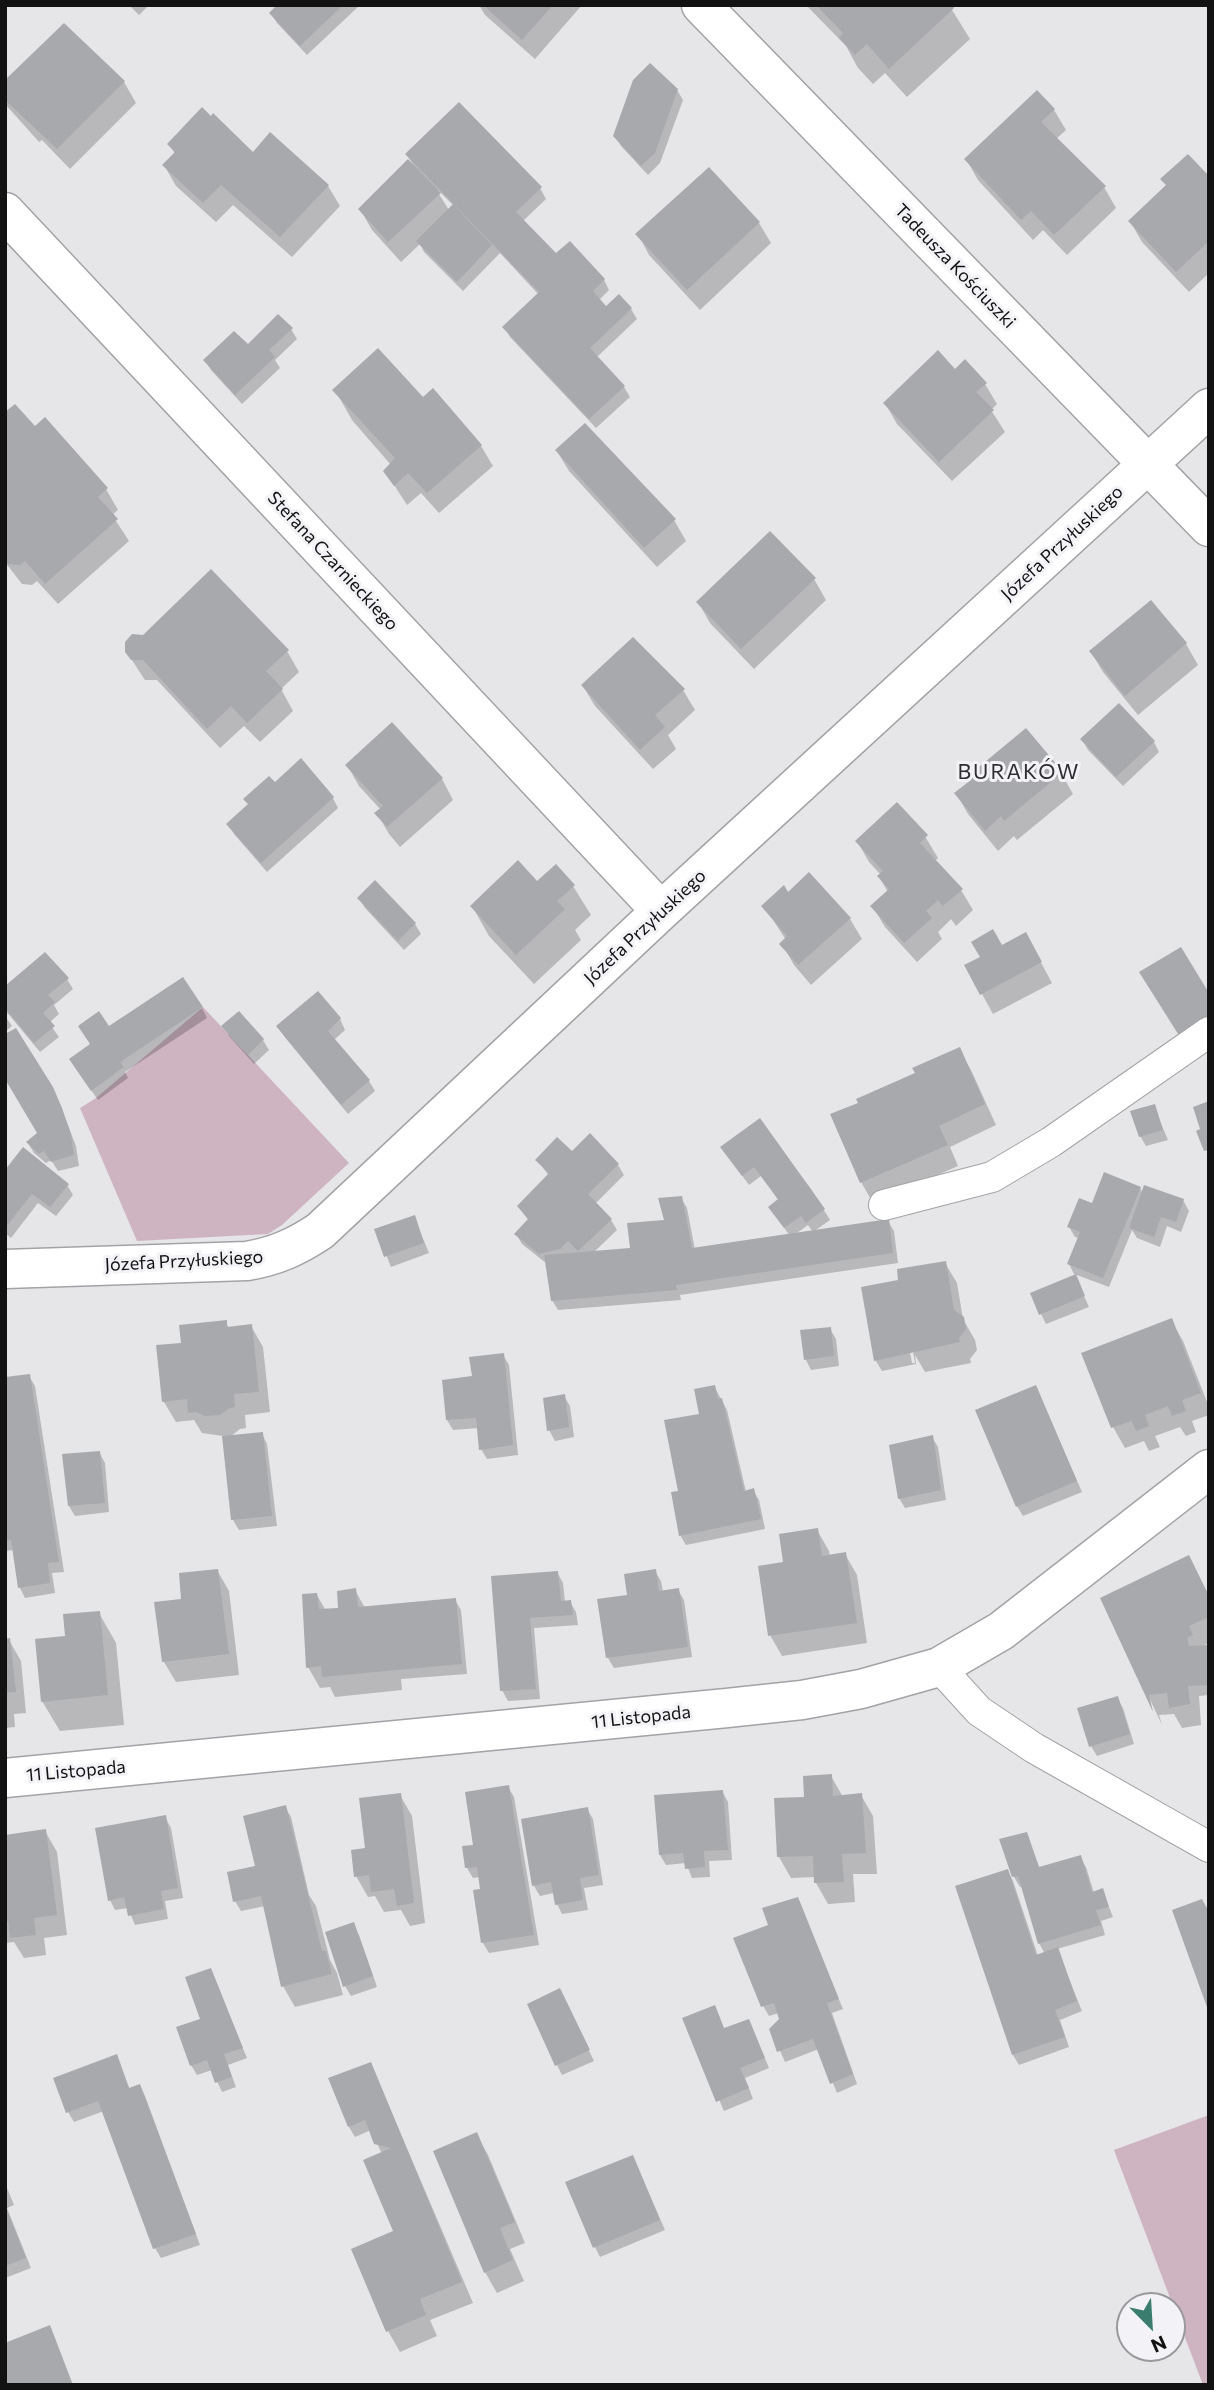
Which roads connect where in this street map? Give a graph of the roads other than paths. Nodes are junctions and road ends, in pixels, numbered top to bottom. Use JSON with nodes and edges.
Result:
{"nodes":[{"id":1,"x":701,"y":5,"type":"edge"},
{"id":2,"x":5,"y":212,"type":"edge"},
{"id":3,"x":1209,"y":408,"type":"edge"},
{"id":4,"x":1149,"y":464,"type":"junction"},
{"id":5,"x":1209,"y":527,"type":"edge"},
{"id":6,"x":661,"y":911,"type":"junction"},
{"id":7,"x":1209,"y":1032,"type":"edge"},
{"id":8,"x":884,"y":1205,"type":"dead end"},
{"id":9,"x":5,"y":1269,"type":"edge"},
{"id":10,"x":1209,"y":1469,"type":"edge"},
{"id":11,"x":939,"y":1667,"type":"junction"},
{"id":12,"x":5,"y":1778,"type":"edge"},
{"id":13,"x":1209,"y":1847,"type":"edge"}],
"edges":[{"from":1,"to":4,"type":"street","name":"Tadeusza Kościuszki"},
{"from":2,"to":6,"type":"street","name":"Stefana Czarnieckiego"},
{"from":3,"to":4,"type":"street","name":"Józefa Przyłuskiego"},
{"from":4,"to":5,"type":"street","name":"Tadeusza Kościuszki"},
{"from":4,"to":6,"type":"street","name":"Józefa Przyłuskiego"},
{"from":6,"to":9,"type":"street","name":"Józefa Przyłuskiego"},
{"from":7,"to":8,"type":"lane"},
{"from":10,"to":11,"type":"street","name":"11 Listopada"},
{"from":11,"to":12,"type":"street","name":"11 Listopada"},
{"from":11,"to":13,"type":"lane"}]}
